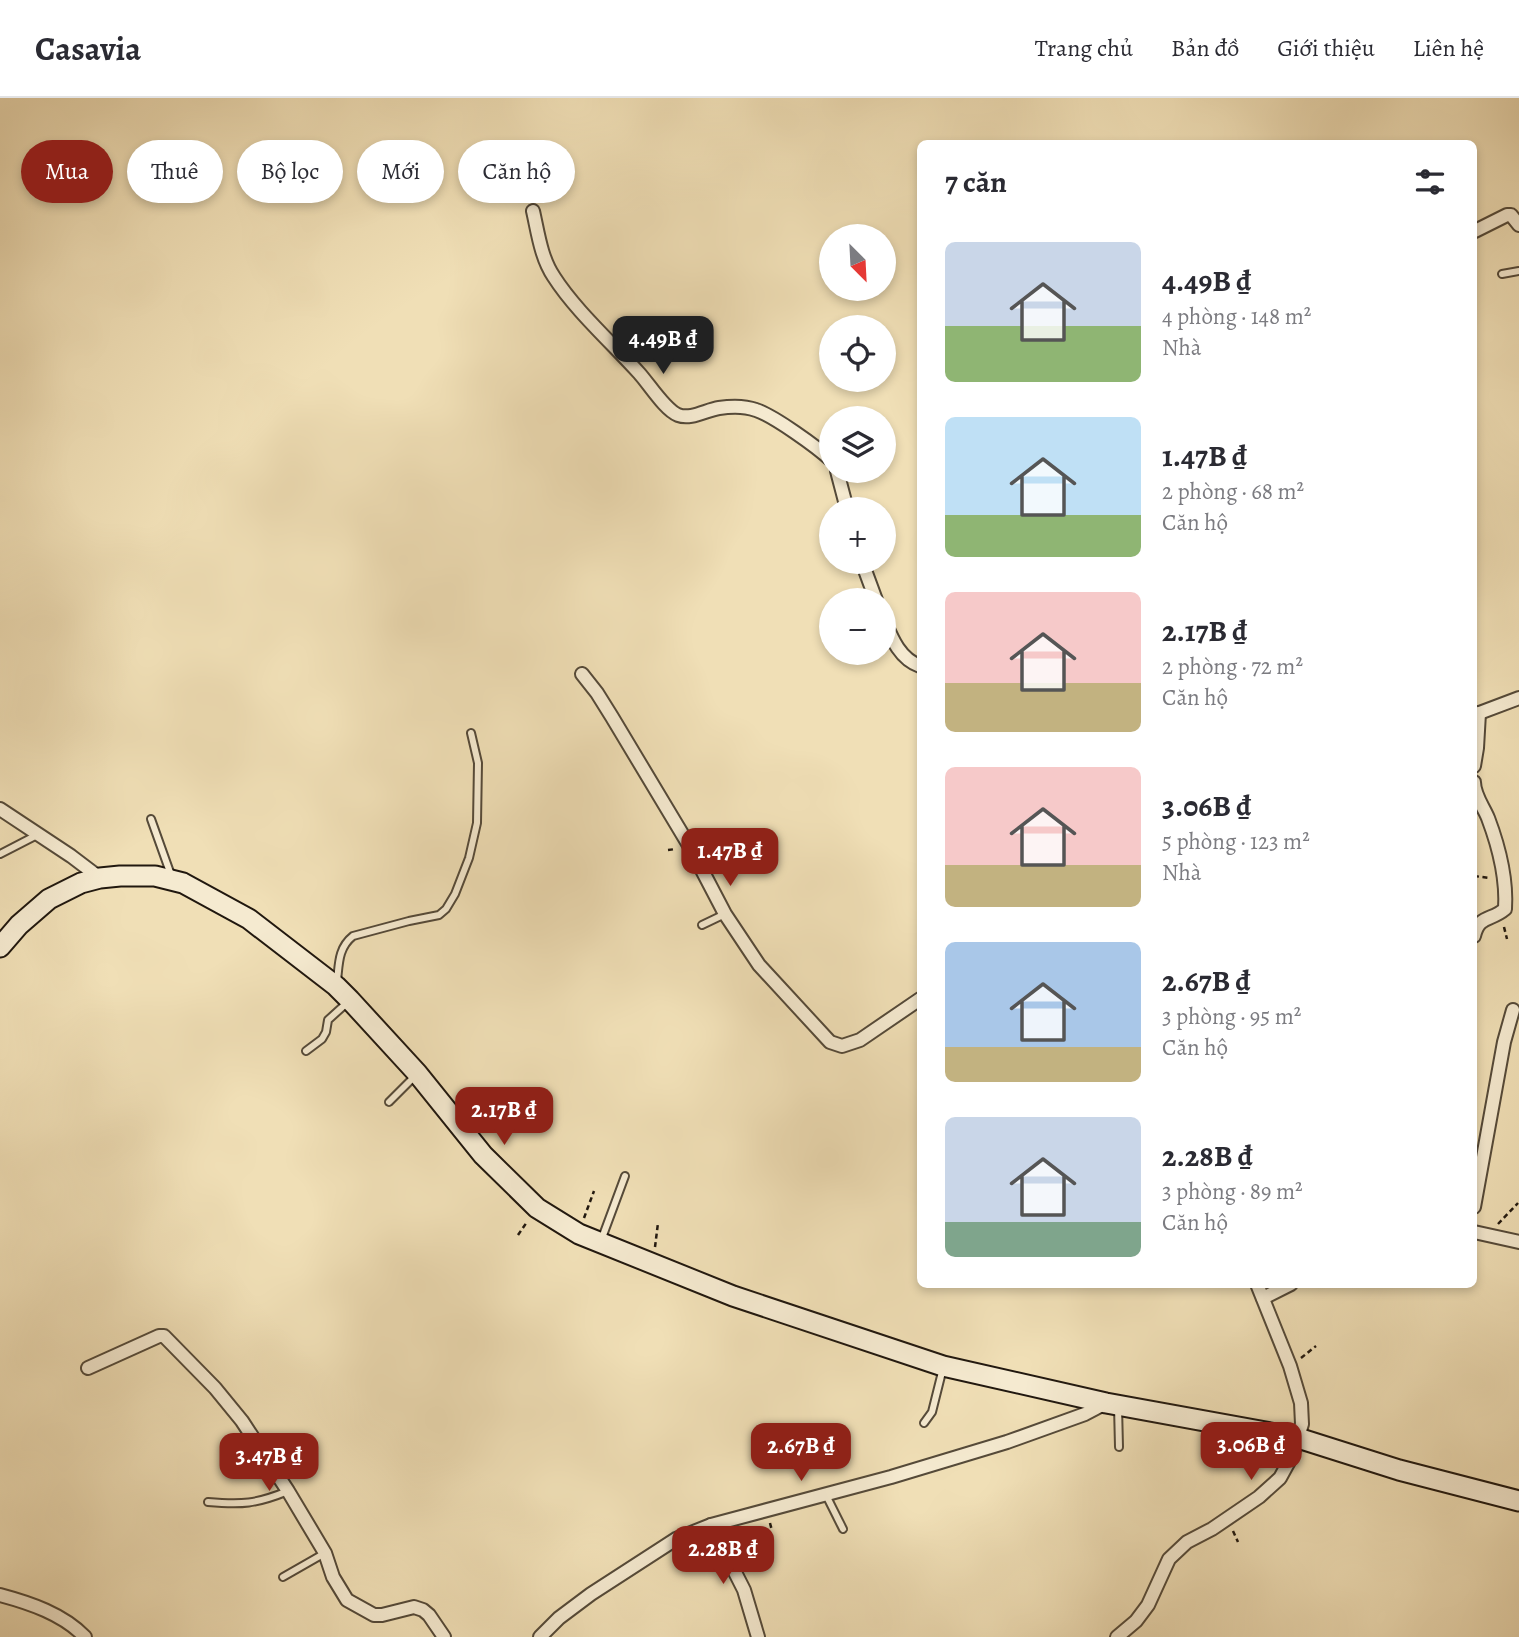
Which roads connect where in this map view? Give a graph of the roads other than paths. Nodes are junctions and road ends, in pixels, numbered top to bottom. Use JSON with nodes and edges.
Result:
{"nodes":[{"id":1,"x":533,"y":211,"type":"dead end"},
{"id":2,"x":1519,"y":225,"type":"edge"},
{"id":3,"x":1477,"y":230,"type":"edge"},
{"id":4,"x":1519,"y":271,"type":"edge"},
{"id":5,"x":1502,"y":274,"type":"dead end"},
{"id":6,"x":819,"y":452,"type":"edge"},
{"id":7,"x":896,"y":644,"type":"edge"},
{"id":8,"x":917,"y":665,"type":"edge"},
{"id":9,"x":582,"y":674,"type":"dead end"},
{"id":10,"x":1519,"y":698,"type":"edge"},
{"id":11,"x":1477,"y":714,"type":"edge"},
{"id":12,"x":471,"y":733,"type":"dead end"},
{"id":13,"x":1477,"y":794,"type":"edge"},
{"id":14,"x":0,"y":809,"type":"edge"},
{"id":15,"x":151,"y":819,"type":"dead end"},
{"id":16,"x":39,"y":834,"type":"junction"},
{"id":17,"x":0,"y":854,"type":"edge"},
{"id":18,"x":100,"y":878,"type":"junction"},
{"id":19,"x":173,"y":881,"type":"junction"},
{"id":20,"x":725,"y":914,"type":"junction"},
{"id":21,"x":702,"y":925,"type":"dead end"},
{"id":22,"x":1477,"y":925,"type":"edge"},
{"id":23,"x":0,"y":947,"type":"edge"},
{"id":24,"x":343,"y":993,"type":"junction"},
{"id":25,"x":917,"y":1001,"type":"edge"},
{"id":26,"x":1513,"y":1010,"type":"dead end"},
{"id":27,"x":306,"y":1051,"type":"dead end"},
{"id":28,"x":417,"y":1073,"type":"junction"},
{"id":29,"x":390,"y":1102,"type":"dead end"},
{"id":30,"x":625,"y":1176,"type":"dead end"},
{"id":31,"x":1477,"y":1190,"type":"edge"},
{"id":32,"x":1477,"y":1232,"type":"edge"},
{"id":33,"x":1519,"y":1242,"type":"edge"},
{"id":34,"x":600,"y":1244,"type":"junction"},
{"id":35,"x":1259,"y":1288,"type":"edge"},
{"id":36,"x":1283,"y":1288,"type":"edge"},
{"id":37,"x":1264,"y":1298,"type":"junction"},
{"id":38,"x":943,"y":1366,"type":"junction"},
{"id":39,"x":88,"y":1368,"type":"dead end"},
{"id":40,"x":1112,"y":1404,"type":"junction"},
{"id":41,"x":924,"y":1423,"type":"dead end"},
{"id":42,"x":1298,"y":1438,"type":"junction"},
{"id":43,"x":1119,"y":1447,"type":"dead end"},
{"id":44,"x":288,"y":1491,"type":"junction"},
{"id":45,"x":826,"y":1493,"type":"junction"},
{"id":46,"x":1519,"y":1501,"type":"edge"},
{"id":47,"x":208,"y":1502,"type":"dead end"},
{"id":48,"x":711,"y":1525,"type":"junction"},
{"id":49,"x":843,"y":1529,"type":"dead end"},
{"id":50,"x":325,"y":1553,"type":"junction"},
{"id":51,"x":283,"y":1577,"type":"dead end"},
{"id":52,"x":0,"y":1595,"type":"edge"},
{"id":53,"x":85,"y":1637,"type":"edge"},
{"id":54,"x":444,"y":1637,"type":"edge"},
{"id":55,"x":540,"y":1637,"type":"edge"},
{"id":56,"x":758,"y":1637,"type":"edge"},
{"id":57,"x":1117,"y":1637,"type":"edge"}],
"edges":[{"from":1,"to":6,"type":"street"},
{"from":2,"to":3,"type":"street"},
{"from":4,"to":5,"type":"lane"},
{"from":7,"to":8,"type":"street"},
{"from":9,"to":20,"type":"street"},
{"from":10,"to":11,"type":"street"},
{"from":12,"to":24,"type":"lane"},
{"from":13,"to":22,"type":"street"},
{"from":14,"to":16,"type":"street"},
{"from":15,"to":19,"type":"lane"},
{"from":16,"to":17,"type":"lane"},
{"from":16,"to":18,"type":"street"},
{"from":18,"to":19,"type":"street"},
{"from":18,"to":23,"type":"street"},
{"from":19,"to":24,"type":"street"},
{"from":20,"to":21,"type":"lane"},
{"from":20,"to":25,"type":"street"},
{"from":24,"to":27,"type":"lane"},
{"from":24,"to":28,"type":"street"},
{"from":26,"to":31,"type":"street"},
{"from":28,"to":29,"type":"lane"},
{"from":28,"to":34,"type":"street"},
{"from":30,"to":34,"type":"lane"},
{"from":32,"to":33,"type":"street"},
{"from":34,"to":38,"type":"street"},
{"from":35,"to":37,"type":"street"},
{"from":36,"to":37,"type":"street"},
{"from":37,"to":42,"type":"street"},
{"from":38,"to":40,"type":"street"},
{"from":38,"to":41,"type":"lane"},
{"from":39,"to":44,"type":"street"},
{"from":40,"to":42,"type":"street"},
{"from":40,"to":43,"type":"lane"},
{"from":40,"to":45,"type":"street"},
{"from":42,"to":46,"type":"street"},
{"from":42,"to":57,"type":"street"},
{"from":44,"to":47,"type":"lane"},
{"from":44,"to":50,"type":"street"},
{"from":45,"to":48,"type":"street"},
{"from":45,"to":49,"type":"lane"},
{"from":48,"to":55,"type":"street"},
{"from":48,"to":56,"type":"street"},
{"from":50,"to":51,"type":"lane"},
{"from":50,"to":54,"type":"street"},
{"from":52,"to":53,"type":"street"}]}
